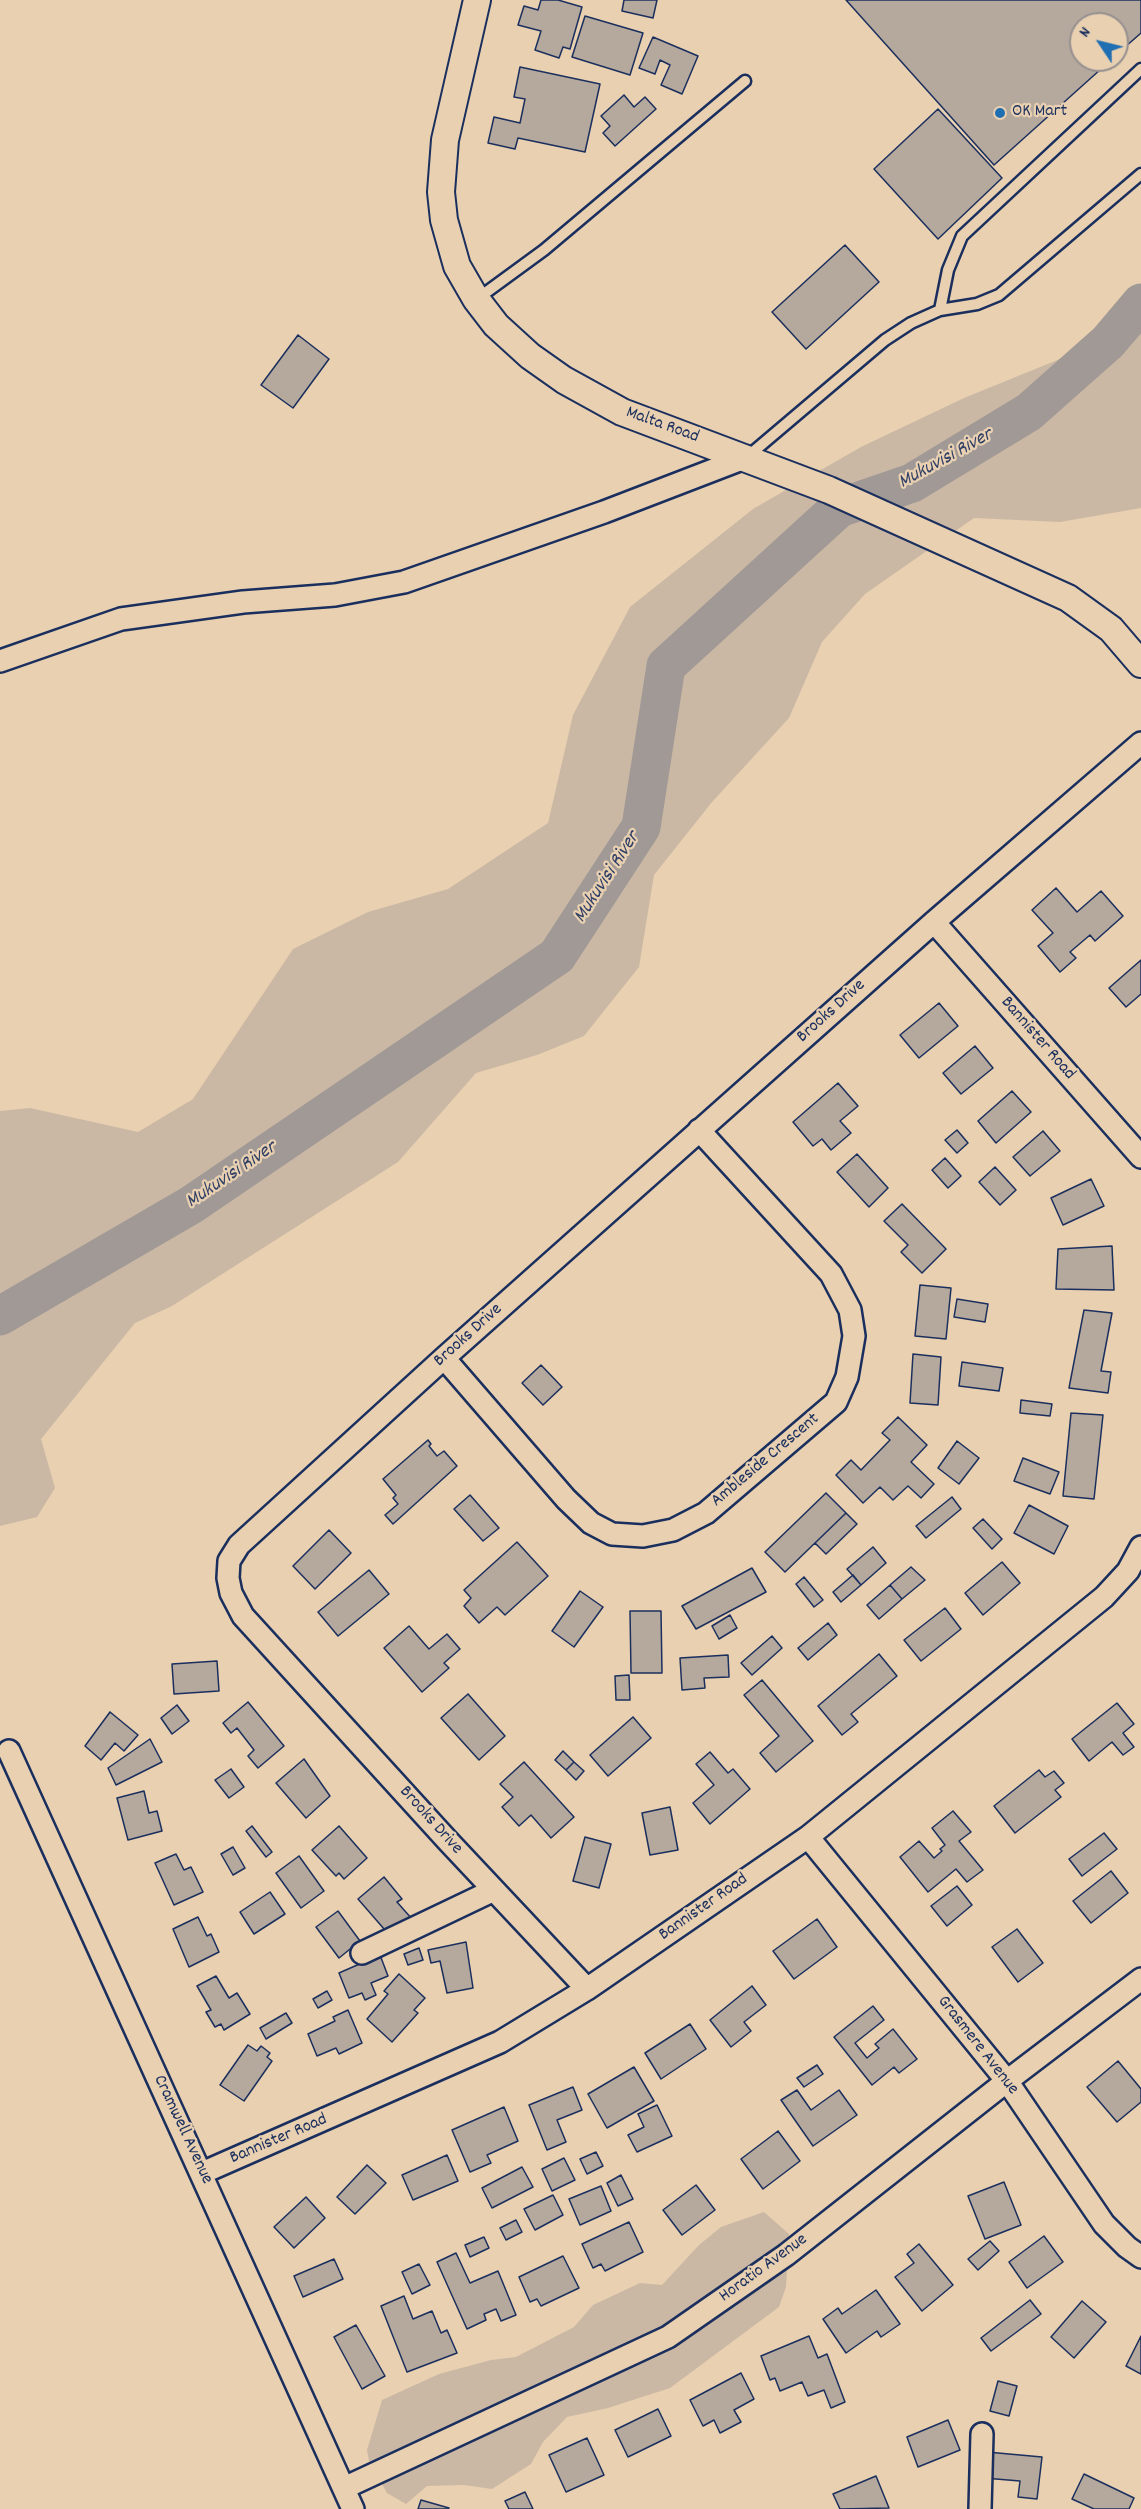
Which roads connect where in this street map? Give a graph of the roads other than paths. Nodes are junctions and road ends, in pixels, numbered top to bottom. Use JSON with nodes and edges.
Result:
{"nodes":[{"id":1,"x":477,"y":0,"type":"edge"},
{"id":2,"x":1141,"y":69,"type":"edge"},
{"id":3,"x":745,"y":81,"type":"dead end"},
{"id":4,"x":1141,"y":174,"type":"edge"},
{"id":5,"x":476,"y":299,"type":"junction"},
{"id":6,"x":940,"y":310,"type":"junction"},
{"id":7,"x":747,"y":457,"type":"junction"},
{"id":8,"x":0,"y":661,"type":"edge"},
{"id":9,"x":1141,"y":664,"type":"edge"},
{"id":10,"x":1141,"y":743,"type":"edge"},
{"id":11,"x":934,"y":922,"type":"junction"},
{"id":12,"x":699,"y":1130,"type":"junction"},
{"id":13,"x":1141,"y":1157,"type":"edge"},
{"id":14,"x":444,"y":1358,"type":"junction"},
{"id":15,"x":1141,"y":1547,"type":"edge"},
{"id":16,"x":9,"y":1751,"type":"dead end"},
{"id":17,"x":808,"y":1837,"type":"junction"},
{"id":18,"x":495,"y":1890,"type":"junction"},
{"id":19,"x":362,"y":1953,"type":"dead end"},
{"id":20,"x":1141,"y":1979,"type":"edge"},
{"id":21,"x":587,"y":1989,"type":"junction"},
{"id":22,"x":1007,"y":2080,"type":"junction"},
{"id":23,"x":202,"y":2173,"type":"junction"},
{"id":24,"x":1141,"y":2257,"type":"edge"},
{"id":25,"x":982,"y":2434,"type":"dead end"},
{"id":26,"x":344,"y":2488,"type":"junction"},
{"id":27,"x":353,"y":2509,"type":"edge"},
{"id":28,"x":980,"y":2509,"type":"edge"}],
"edges":[{"from":1,"to":5,"type":"street","name":"Malta Road"},
{"from":2,"to":6,"type":"lane"},
{"from":3,"to":5,"type":"lane"},
{"from":4,"to":6,"type":"lane"},
{"from":5,"to":7,"type":"street","name":"Malta Road"},
{"from":6,"to":7,"type":"lane"},
{"from":7,"to":8,"type":"street"},
{"from":7,"to":9,"type":"street","name":"Malta Road"},
{"from":10,"to":11,"type":"street","name":"Brooks Drive"},
{"from":11,"to":12,"type":"street","name":"Brooks Drive"},
{"from":11,"to":13,"type":"street","name":"Bannister Road"},
{"from":12,"to":14,"type":"street","name":"Brooks Drive"},
{"from":12,"to":14,"type":"street","name":"Ambleside Crescent"},
{"from":14,"to":18,"type":"street","name":"Brooks Drive"},
{"from":15,"to":17,"type":"street","name":"Bannister Road"},
{"from":16,"to":23,"type":"street","name":"Cramwell Avenue"},
{"from":17,"to":21,"type":"street","name":"Bannister Road"},
{"from":17,"to":22,"type":"street","name":"Grasmere Avenue"},
{"from":18,"to":19,"type":"street"},
{"from":18,"to":21,"type":"street","name":"Brooks Drive"},
{"from":20,"to":22,"type":"street","name":"Horatio Avenue"},
{"from":21,"to":23,"type":"street","name":"Bannister Road"},
{"from":22,"to":24,"type":"street","name":"Grasmere Avenue"},
{"from":22,"to":26,"type":"street","name":"Horatio Avenue"},
{"from":23,"to":26,"type":"street","name":"Cramwell Avenue"},
{"from":25,"to":28,"type":"street"},
{"from":26,"to":27,"type":"street","name":"Cramwell Avenue"}]}
